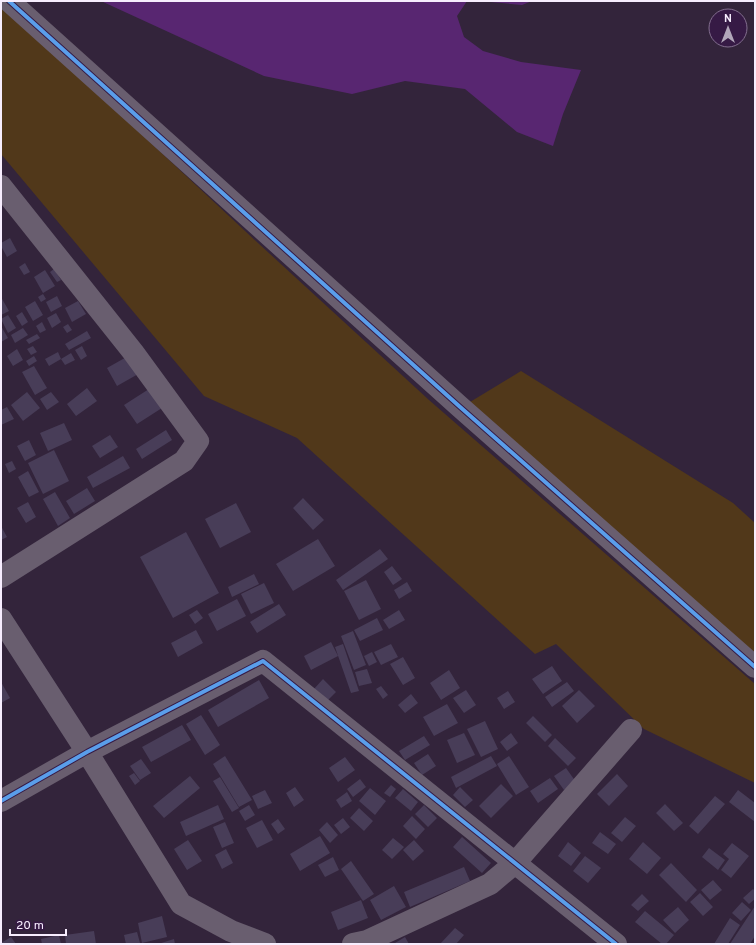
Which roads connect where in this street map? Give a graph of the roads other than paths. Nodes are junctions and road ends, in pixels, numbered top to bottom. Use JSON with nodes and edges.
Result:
{"nodes":[{"id":1,"x":9,"y":1,"type":"edge"},
{"id":2,"x":5,"y":198,"type":"edge"},
{"id":3,"x":1,"y":577,"type":"edge"},
{"id":4,"x":1,"y":619,"type":"edge"},
{"id":5,"x":755,"y":667,"type":"edge"},
{"id":6,"x":631,"y":730,"type":"dead end"},
{"id":7,"x":86,"y":752,"type":"junction"},
{"id":8,"x":1,"y":802,"type":"edge"},
{"id":9,"x":515,"y":863,"type":"junction"},
{"id":10,"x":265,"y":944,"type":"edge"},
{"id":11,"x":353,"y":944,"type":"edge"},
{"id":12,"x":616,"y":944,"type":"edge"}],
"edges":[{"from":1,"to":5,"type":"street"},
{"from":2,"to":3,"type":"street"},
{"from":4,"to":7,"type":"street"},
{"from":6,"to":9,"type":"street"},
{"from":7,"to":8,"type":"street"},
{"from":7,"to":9,"type":"street"},
{"from":7,"to":10,"type":"street"},
{"from":9,"to":11,"type":"street"},
{"from":9,"to":12,"type":"street"}]}
